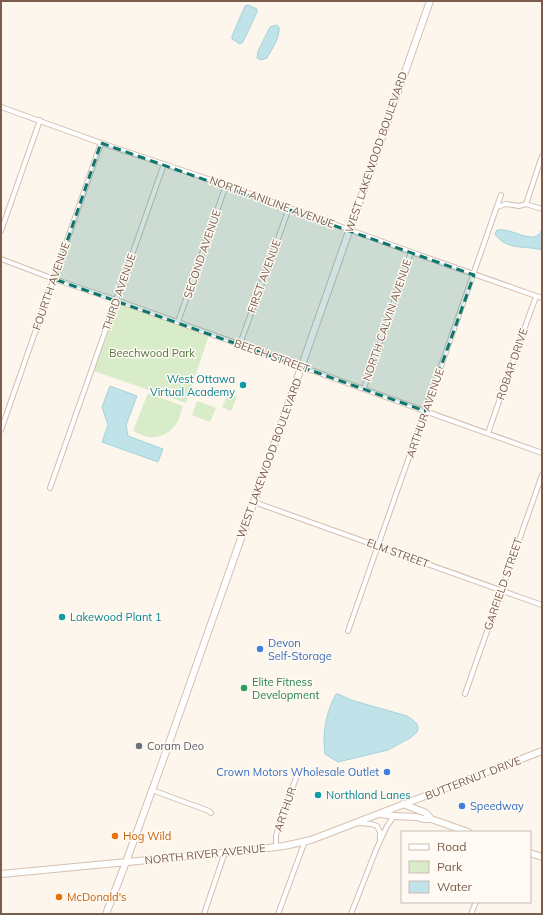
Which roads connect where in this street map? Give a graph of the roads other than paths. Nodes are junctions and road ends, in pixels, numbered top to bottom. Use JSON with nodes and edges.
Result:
{"nodes":[{"id":1,"x":430,"y":1,"type":"edge"},
{"id":2,"x":1,"y":107,"type":"edge"},
{"id":3,"x":40,"y":120,"type":"junction"},
{"id":4,"x":101,"y":143,"type":"junction"},
{"id":5,"x":542,"y":156,"type":"edge"},
{"id":6,"x":164,"y":164,"type":"junction"},
{"id":7,"x":226,"y":185,"type":"junction"},
{"id":8,"x":501,"y":195,"type":"dead end"},
{"id":9,"x":526,"y":204,"type":"junction"},
{"id":10,"x":497,"y":207,"type":"junction"},
{"id":11,"x":288,"y":208,"type":"junction"},
{"id":12,"x":542,"y":209,"type":"edge"},
{"id":13,"x":349,"y":230,"type":"junction"},
{"id":14,"x":1,"y":231,"type":"edge"},
{"id":15,"x":411,"y":252,"type":"junction"},
{"id":16,"x":1,"y":259,"type":"edge"},
{"id":17,"x":474,"y":275,"type":"junction"},
{"id":18,"x":54,"y":279,"type":"junction"},
{"id":19,"x":536,"y":296,"type":"junction"},
{"id":20,"x":542,"y":298,"type":"edge"},
{"id":21,"x":116,"y":300,"type":"junction"},
{"id":22,"x":178,"y":322,"type":"junction"},
{"id":23,"x":240,"y":344,"type":"junction"},
{"id":24,"x":302,"y":366,"type":"junction"},
{"id":25,"x":364,"y":388,"type":"junction"},
{"id":26,"x":426,"y":411,"type":"junction"},
{"id":27,"x":1,"y":430,"type":"edge"},
{"id":28,"x":488,"y":432,"type":"junction"},
{"id":29,"x":542,"y":453,"type":"edge"},
{"id":30,"x":542,"y":475,"type":"edge"},
{"id":31,"x":50,"y":488,"type":"dead end"},
{"id":32,"x":254,"y":502,"type":"junction"},
{"id":33,"x":378,"y":546,"type":"junction"},
{"id":34,"x":501,"y":590,"type":"junction"},
{"id":35,"x":542,"y":605,"type":"edge"},
{"id":36,"x":348,"y":631,"type":"dead end"},
{"id":37,"x":465,"y":694,"type":"dead end"},
{"id":38,"x":542,"y":751,"type":"edge"},
{"id":39,"x":298,"y":772,"type":"dead end"},
{"id":40,"x":152,"y":790,"type":"junction"},
{"id":41,"x":403,"y":804,"type":"junction"},
{"id":42,"x":211,"y":813,"type":"dead end"},
{"id":43,"x":380,"y":813,"type":"junction"},
{"id":44,"x":394,"y":816,"type":"junction"},
{"id":45,"x":431,"y":819,"type":"junction"},
{"id":46,"x":356,"y":823,"type":"junction"},
{"id":47,"x":465,"y":831,"type":"edge"},
{"id":48,"x":305,"y":841,"type":"junction"},
{"id":49,"x":380,"y":842,"type":"junction"},
{"id":50,"x":276,"y":847,"type":"junction"},
{"id":51,"x":225,"y":852,"type":"junction"},
{"id":52,"x":531,"y":853,"type":"edge"},
{"id":53,"x":542,"y":857,"type":"edge"},
{"id":54,"x":126,"y":862,"type":"junction"},
{"id":55,"x":1,"y":874,"type":"edge"},
{"id":56,"x":476,"y":903,"type":"edge"},
{"id":57,"x":106,"y":914,"type":"edge"},
{"id":58,"x":204,"y":914,"type":"edge"},
{"id":59,"x":278,"y":914,"type":"edge"},
{"id":60,"x":351,"y":914,"type":"edge"},
{"id":61,"x":471,"y":914,"type":"edge"}],
"edges":[{"from":1,"to":13,"type":"street","name":"WEST LAKEWOOD BOULEVARD"},
{"from":2,"to":3,"type":"street","name":"NORTH ANILINE AVENUE"},
{"from":3,"to":4,"type":"street","name":"NORTH ANILINE AVENUE"},
{"from":3,"to":14,"type":"street"},
{"from":4,"to":6,"type":"street","name":"NORTH ANILINE AVENUE"},
{"from":4,"to":18,"type":"street","name":"FOURTH AVENUE"},
{"from":5,"to":9,"type":"street"},
{"from":6,"to":7,"type":"street","name":"NORTH ANILINE AVENUE"},
{"from":6,"to":21,"type":"street","name":"THIRD AVENUE"},
{"from":7,"to":11,"type":"street","name":"NORTH ANILINE AVENUE"},
{"from":7,"to":22,"type":"street","name":"SECOND AVENUE"},
{"from":8,"to":10,"type":"street","name":"ARTHUR AVENUE"},
{"from":9,"to":10,"type":"street"},
{"from":9,"to":12,"type":"street"},
{"from":10,"to":17,"type":"street","name":"ARTHUR AVENUE"},
{"from":11,"to":13,"type":"street","name":"NORTH ANILINE AVENUE"},
{"from":11,"to":23,"type":"street","name":"FIRST AVENUE"},
{"from":13,"to":15,"type":"street","name":"NORTH ANILINE AVENUE"},
{"from":13,"to":24,"type":"street","name":"WEST LAKEWOOD BOULEVARD"},
{"from":15,"to":17,"type":"street","name":"NORTH ANILINE AVENUE"},
{"from":15,"to":25,"type":"street","name":"NORTH CALVIN AVENUE"},
{"from":16,"to":18,"type":"street","name":"BEECH STREET"},
{"from":17,"to":19,"type":"street","name":"NORTH ANILINE AVENUE"},
{"from":17,"to":26,"type":"street","name":"ARTHUR AVENUE"},
{"from":18,"to":21,"type":"street","name":"BEECH STREET"},
{"from":18,"to":27,"type":"street","name":"FOURTH AVENUE"},
{"from":19,"to":20,"type":"street","name":"NORTH ANILINE AVENUE"},
{"from":19,"to":28,"type":"street","name":"ROBAR DRIVE"},
{"from":21,"to":22,"type":"street","name":"BEECH STREET"},
{"from":21,"to":31,"type":"street","name":"THIRD AVENUE"},
{"from":22,"to":23,"type":"street","name":"BEECH STREET"},
{"from":23,"to":24,"type":"street","name":"BEECH STREET"},
{"from":24,"to":25,"type":"street","name":"BEECH STREET"},
{"from":24,"to":32,"type":"street","name":"WEST LAKEWOOD BOULEVARD"},
{"from":25,"to":26,"type":"street","name":"BEECH STREET"},
{"from":26,"to":28,"type":"street","name":"BEECH STREET"},
{"from":26,"to":33,"type":"street","name":"ARTHUR AVENUE"},
{"from":28,"to":29,"type":"street","name":"BEECH STREET"},
{"from":30,"to":34,"type":"street","name":"GARFIELD STREET"},
{"from":32,"to":33,"type":"street","name":"ELM STREET"},
{"from":32,"to":40,"type":"street","name":"WEST LAKEWOOD BOULEVARD"},
{"from":33,"to":34,"type":"street","name":"ELM STREET"},
{"from":33,"to":36,"type":"street","name":"ARTHUR AVENUE"},
{"from":34,"to":35,"type":"street","name":"ELM STREET"},
{"from":34,"to":37,"type":"street","name":"GARFIELD STREET"},
{"from":38,"to":41,"type":"street","name":"BUTTERNUT DRIVE"},
{"from":39,"to":50,"type":"street","name":"ARTHUR"},
{"from":40,"to":42,"type":"street"},
{"from":40,"to":54,"type":"street","name":"WEST LAKEWOOD BOULEVARD"},
{"from":41,"to":43,"type":"street","name":"NORTH RIVER AVENUE"},
{"from":41,"to":45,"type":"street"},
{"from":43,"to":44,"type":"street"},
{"from":43,"to":46,"type":"street","name":"NORTH RIVER AVENUE"},
{"from":44,"to":45,"type":"street"},
{"from":44,"to":49,"type":"street"},
{"from":45,"to":47,"type":"street"},
{"from":46,"to":48,"type":"street","name":"NORTH RIVER AVENUE"},
{"from":46,"to":49,"type":"street"},
{"from":48,"to":50,"type":"street","name":"NORTH RIVER AVENUE"},
{"from":48,"to":59,"type":"street"},
{"from":49,"to":60,"type":"street"},
{"from":50,"to":51,"type":"street","name":"NORTH RIVER AVENUE"},
{"from":51,"to":54,"type":"street","name":"NORTH RIVER AVENUE"},
{"from":51,"to":58,"type":"street"},
{"from":52,"to":53,"type":"street"},
{"from":54,"to":55,"type":"street","name":"NORTH RIVER AVENUE"},
{"from":54,"to":57,"type":"street","name":"WEST LAKEWOOD BOULEVARD"},
{"from":56,"to":61,"type":"street"}]}
